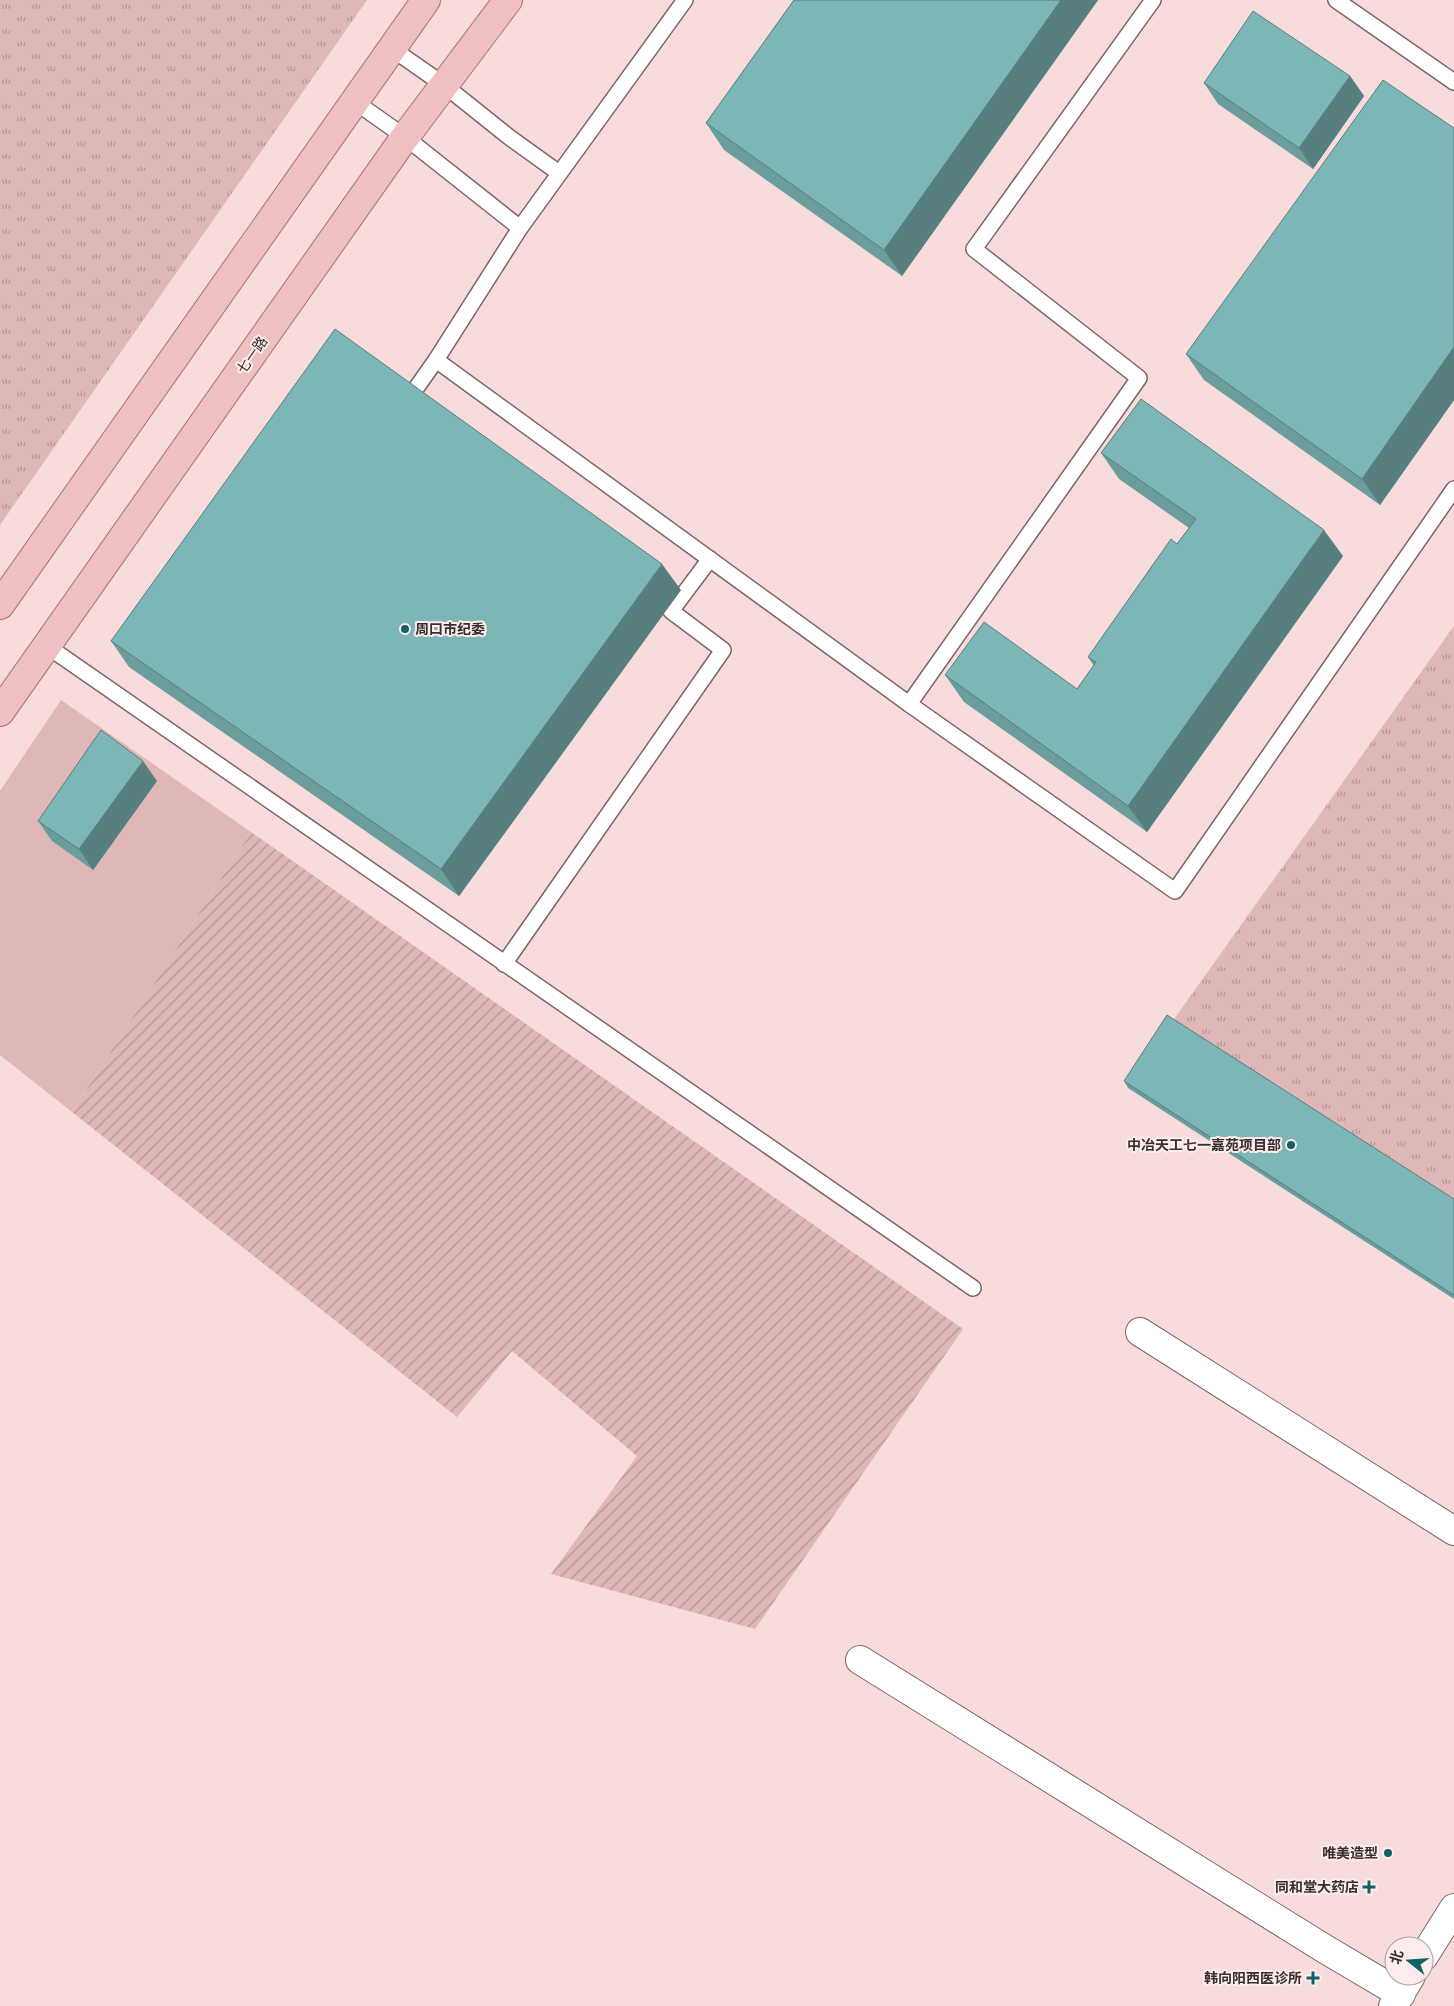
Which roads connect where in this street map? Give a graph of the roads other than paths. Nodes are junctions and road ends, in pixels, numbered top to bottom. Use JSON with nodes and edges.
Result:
{"nodes":[{"id":1,"x":426,"y":0,"type":"edge"},
{"id":2,"x":508,"y":0,"type":"edge"},
{"id":3,"x":685,"y":0,"type":"edge"},
{"id":4,"x":1153,"y":0,"type":"edge"},
{"id":5,"x":1336,"y":0,"type":"edge"},
{"id":6,"x":391,"y":48,"type":"junction"},
{"id":7,"x":1454,"y":82,"type":"edge"},
{"id":8,"x":444,"y":85,"type":"junction"},
{"id":9,"x":354,"y":101,"type":"junction"},
{"id":10,"x":405,"y":137,"type":"junction"},
{"id":11,"x":559,"y":173,"type":"junction"},
{"id":12,"x":520,"y":228,"type":"junction"},
{"id":13,"x":436,"y":360,"type":"junction"},
{"id":14,"x":397,"y":417,"type":"edge"},
{"id":15,"x":1454,"y":489,"type":"edge"},
{"id":16,"x":710,"y":559,"type":"junction"},
{"id":17,"x":0,"y":605,"type":"edge"},
{"id":18,"x":47,"y":646,"type":"junction"},
{"id":19,"x":909,"y":704,"type":"junction"},
{"id":20,"x":0,"y":712,"type":"edge"},
{"id":21,"x":504,"y":964,"type":"junction"},
{"id":22,"x":973,"y":1288,"type":"dead end"},
{"id":23,"x":1140,"y":1332,"type":"dead end"},
{"id":24,"x":1454,"y":1531,"type":"edge"},
{"id":25,"x":860,"y":1660,"type":"dead end"},
{"id":26,"x":1454,"y":1908,"type":"edge"},
{"id":27,"x":1434,"y":1940,"type":"edge"},
{"id":28,"x":1402,"y":1992,"type":"edge"}],
"edges":[{"from":1,"to":6,"type":"main road"},
{"from":2,"to":8,"type":"main road","name":"七一路"},
{"from":3,"to":11,"type":"lane"},
{"from":4,"to":19,"type":"lane"},
{"from":5,"to":7,"type":"lane"},
{"from":6,"to":8,"type":"lane"},
{"from":6,"to":9,"type":"main road"},
{"from":8,"to":10,"type":"main road","name":"七一路"},
{"from":8,"to":11,"type":"lane"},
{"from":9,"to":10,"type":"lane"},
{"from":9,"to":17,"type":"main road"},
{"from":10,"to":12,"type":"lane"},
{"from":10,"to":18,"type":"main road","name":"七一路"},
{"from":11,"to":12,"type":"lane"},
{"from":12,"to":13,"type":"lane"},
{"from":13,"to":14,"type":"lane"},
{"from":13,"to":16,"type":"lane"},
{"from":15,"to":19,"type":"lane"},
{"from":16,"to":19,"type":"lane"},
{"from":16,"to":21,"type":"lane"},
{"from":18,"to":20,"type":"main road","name":"七一路"},
{"from":18,"to":21,"type":"lane"},
{"from":21,"to":22,"type":"lane"},
{"from":23,"to":24,"type":"street"},
{"from":25,"to":28,"type":"street"},
{"from":26,"to":27,"type":"street"}]}
